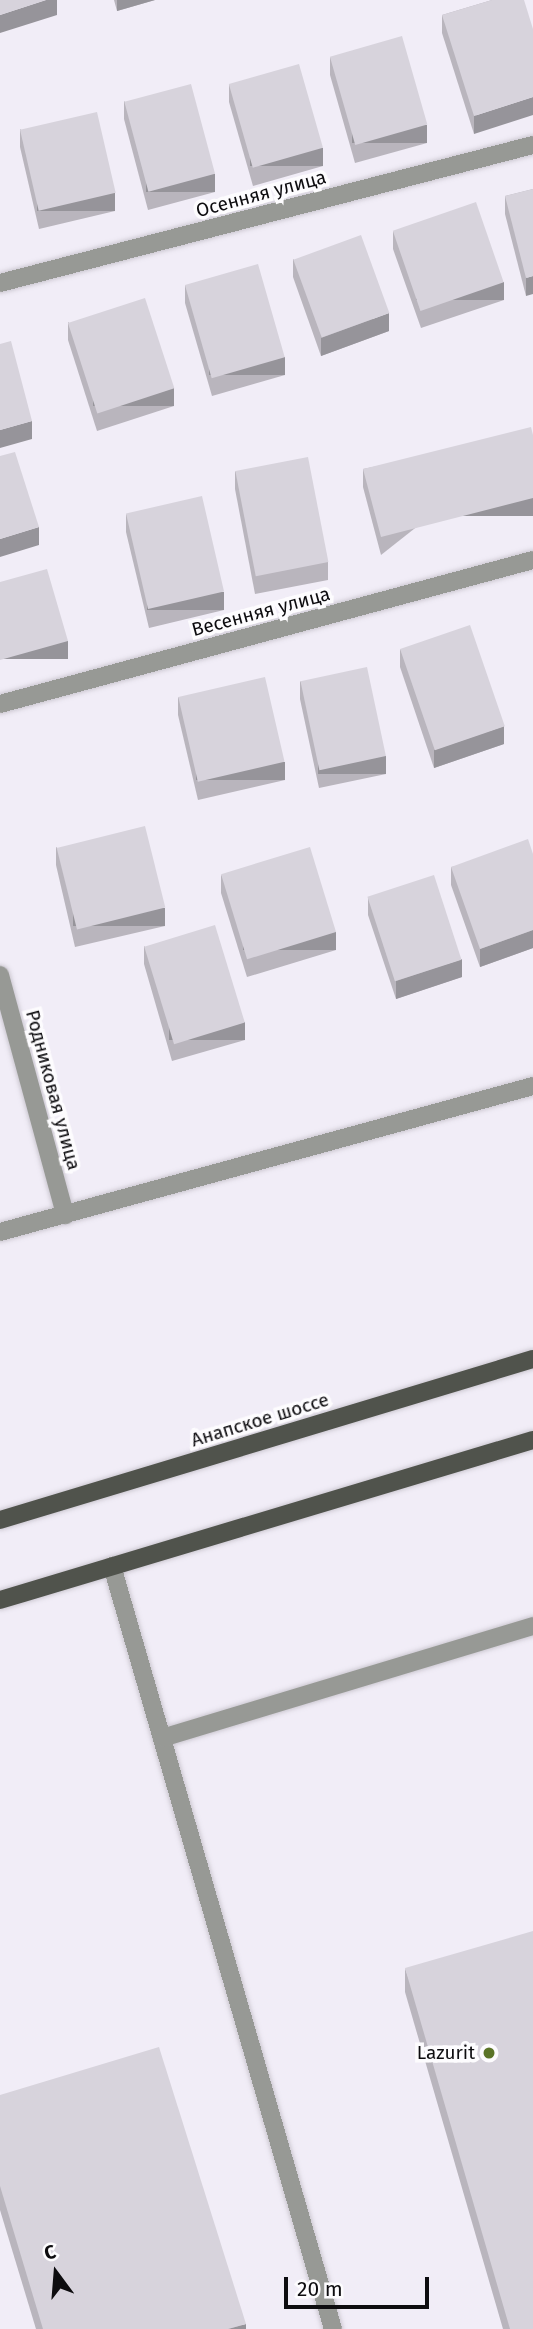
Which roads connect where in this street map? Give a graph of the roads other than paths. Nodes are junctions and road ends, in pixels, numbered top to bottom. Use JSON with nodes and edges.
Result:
{"nodes":[{"id":1,"x":533,"y":145,"type":"edge"},
{"id":2,"x":0,"y":283,"type":"edge"},
{"id":3,"x":533,"y":560,"type":"edge"},
{"id":4,"x":0,"y":704,"type":"edge"},
{"id":5,"x":0,"y":975,"type":"edge"},
{"id":6,"x":533,"y":1086,"type":"edge"},
{"id":7,"x":65,"y":1215,"type":"junction"},
{"id":8,"x":0,"y":1232,"type":"edge"},
{"id":9,"x":533,"y":1359,"type":"edge"},
{"id":10,"x":533,"y":1440,"type":"edge"},
{"id":11,"x":0,"y":1520,"type":"edge"},
{"id":12,"x":112,"y":1566,"type":"junction"},
{"id":13,"x":0,"y":1600,"type":"edge"},
{"id":14,"x":533,"y":1626,"type":"edge"},
{"id":15,"x":162,"y":1738,"type":"junction"},
{"id":16,"x":334,"y":2329,"type":"edge"}],
"edges":[{"from":1,"to":2,"type":"street","name":"Осенняя улица"},
{"from":3,"to":4,"type":"street","name":"Весенняя улица"},
{"from":5,"to":7,"type":"street","name":"Родниковая улица"},
{"from":6,"to":7,"type":"street"},
{"from":7,"to":8,"type":"street"},
{"from":9,"to":11,"type":"main road","name":"Анапское шоссе"},
{"from":10,"to":12,"type":"main road"},
{"from":12,"to":13,"type":"main road"},
{"from":12,"to":15,"type":"street"},
{"from":14,"to":15,"type":"street"},
{"from":15,"to":16,"type":"street"}]}
